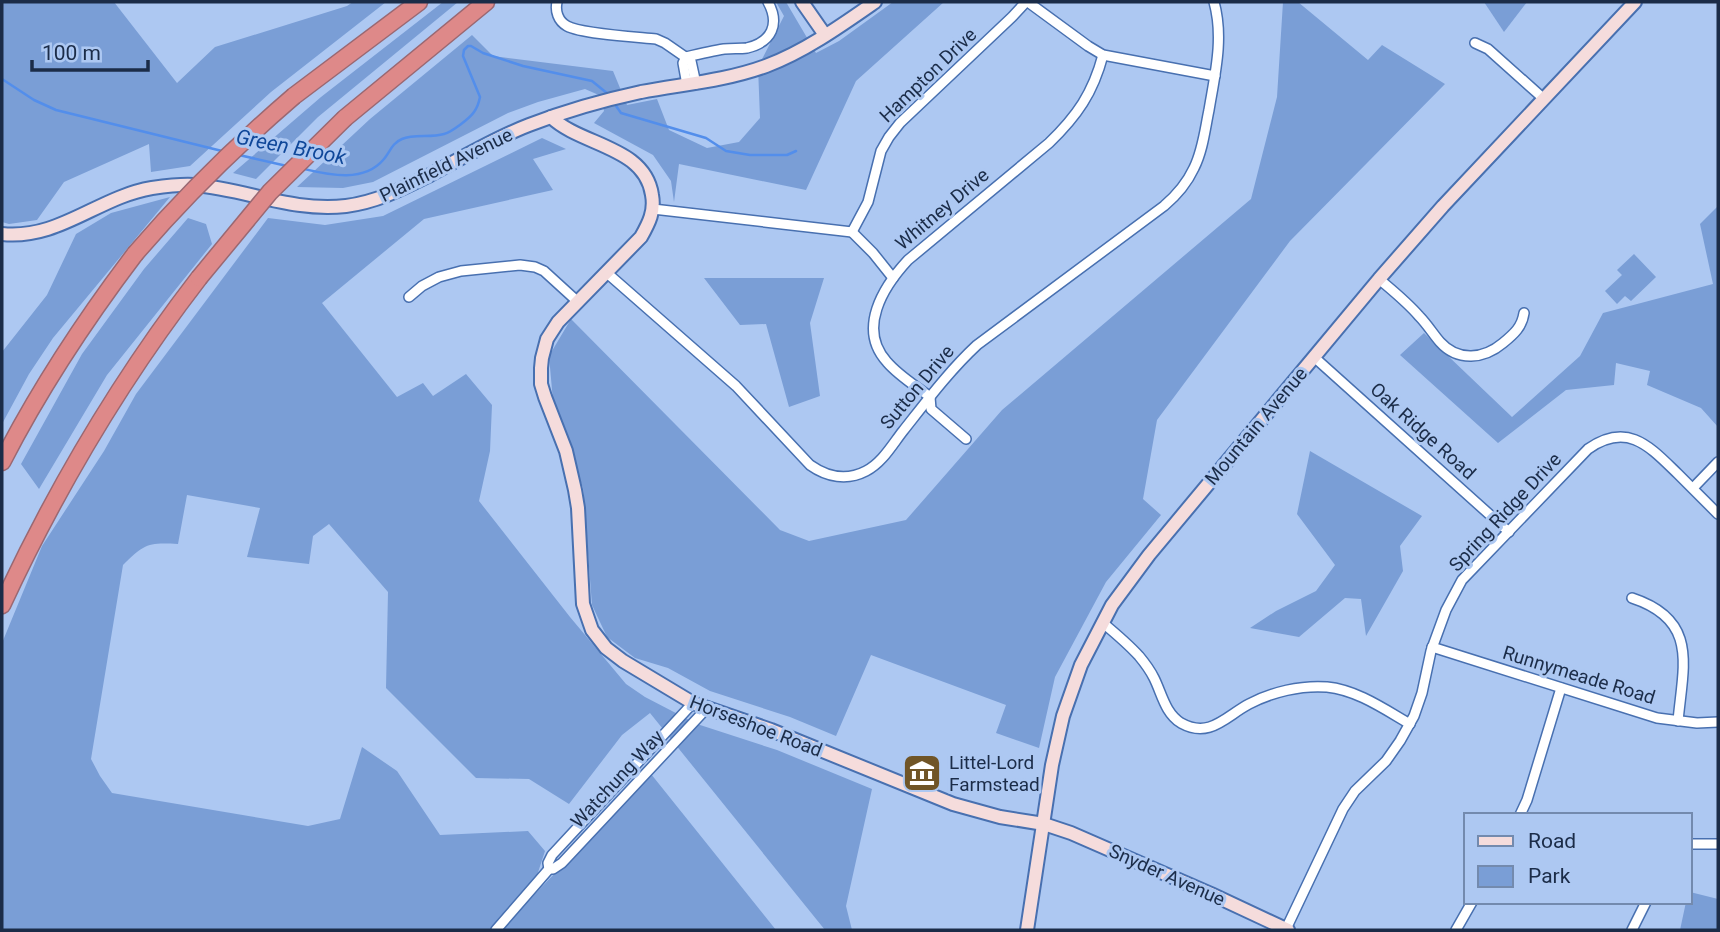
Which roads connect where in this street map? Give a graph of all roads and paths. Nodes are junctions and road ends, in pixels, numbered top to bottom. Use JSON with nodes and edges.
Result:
{"nodes":[{"id":1,"x":419,"y":2,"type":"edge"},
{"id":2,"x":486,"y":2,"type":"edge"},
{"id":3,"x":557,"y":2,"type":"edge"},
{"id":4,"x":768,"y":2,"type":"edge"},
{"id":5,"x":802,"y":2,"type":"edge"},
{"id":6,"x":875,"y":2,"type":"edge"},
{"id":7,"x":1027,"y":2,"type":"edge"},
{"id":8,"x":1214,"y":2,"type":"edge"},
{"id":9,"x":1635,"y":2,"type":"edge"},
{"id":10,"x":825,"y":35,"type":"junction"},
{"id":11,"x":1475,"y":43,"type":"dead end"},
{"id":12,"x":1104,"y":55,"type":"junction"},
{"id":13,"x":686,"y":57,"type":"junction"},
{"id":14,"x":1215,"y":76,"type":"junction"},
{"id":15,"x":692,"y":84,"type":"junction"},
{"id":16,"x":1544,"y":99,"type":"junction"},
{"id":17,"x":551,"y":117,"type":"junction"},
{"id":18,"x":653,"y":209,"type":"junction"},
{"id":19,"x":852,"y":232,"type":"junction"},
{"id":20,"x":2,"y":234,"type":"edge"},
{"id":21,"x":607,"y":272,"type":"junction"},
{"id":22,"x":893,"y":278,"type":"junction"},
{"id":23,"x":1379,"y":279,"type":"junction"},
{"id":24,"x":409,"y":297,"type":"dead end"},
{"id":25,"x":578,"y":302,"type":"junction"},
{"id":26,"x":1524,"y":313,"type":"dead end"},
{"id":27,"x":1314,"y":357,"type":"junction"},
{"id":28,"x":930,"y":397,"type":"junction"},
{"id":29,"x":966,"y":439,"type":"dead end"},
{"id":30,"x":2,"y":462,"type":"edge"},
{"id":31,"x":1718,"y":462,"type":"edge"},
{"id":32,"x":1693,"y":488,"type":"junction"},
{"id":33,"x":1718,"y":514,"type":"edge"},
{"id":34,"x":1508,"y":532,"type":"junction"},
{"id":35,"x":1632,"y":598,"type":"dead end"},
{"id":36,"x":2,"y":605,"type":"edge"},
{"id":37,"x":1103,"y":622,"type":"junction"},
{"id":38,"x":1432,"y":647,"type":"junction"},
{"id":39,"x":1561,"y":688,"type":"junction"},
{"id":40,"x":693,"y":703,"type":"junction"},
{"id":41,"x":707,"y":708,"type":"junction"},
{"id":42,"x":1678,"y":721,"type":"junction"},
{"id":43,"x":1718,"y":722,"type":"edge"},
{"id":44,"x":1410,"y":724,"type":"junction"},
{"id":45,"x":1522,"y":813,"type":"edge"},
{"id":46,"x":1044,"y":824,"type":"junction"},
{"id":47,"x":1692,"y":844,"type":"edge"},
{"id":48,"x":1718,"y":844,"type":"edge"},
{"id":49,"x":549,"y":869,"type":"junction"},
{"id":50,"x":1471,"y":904,"type":"edge"},
{"id":51,"x":1645,"y":904,"type":"edge"},
{"id":52,"x":496,"y":930,"type":"edge"},
{"id":53,"x":1027,"y":930,"type":"edge"},
{"id":54,"x":1287,"y":930,"type":"edge"},
{"id":55,"x":1457,"y":930,"type":"edge"},
{"id":56,"x":1632,"y":930,"type":"edge"}],
"edges":[{"from":1,"to":30,"type":"highway","bridge":true},
{"from":2,"to":36,"type":"highway","bridge":true},
{"from":3,"to":13,"type":"street"},
{"from":4,"to":13,"type":"street"},
{"from":5,"to":10,"type":"main road"},
{"from":6,"to":10,"type":"main road","name":"Plainfield Avenue"},
{"from":7,"to":12,"type":"street"},
{"from":7,"to":19,"type":"street","name":"Hampton Drive"},
{"from":8,"to":14,"type":"street","name":"Sutton Drive"},
{"from":9,"to":16,"type":"main road","name":"Mountain Avenue"},
{"from":10,"to":15,"type":"main road","name":"Plainfield Avenue"},
{"from":11,"to":16,"type":"street"},
{"from":12,"to":14,"type":"street"},
{"from":12,"to":22,"type":"street","name":"Whitney Drive"},
{"from":13,"to":15,"type":"street"},
{"from":14,"to":28,"type":"street","name":"Sutton Drive"},
{"from":15,"to":17,"type":"main road","name":"Plainfield Avenue"},
{"from":16,"to":23,"type":"main road","name":"Mountain Avenue"},
{"from":17,"to":18,"type":"main road"},
{"from":17,"to":20,"type":"main road","name":"Plainfield Avenue"},
{"from":18,"to":19,"type":"street"},
{"from":18,"to":21,"type":"main road","name":"Horseshoe Road"},
{"from":19,"to":22,"type":"street"},
{"from":21,"to":25,"type":"main road","name":"Horseshoe Road"},
{"from":21,"to":28,"type":"street","name":"Sutton Drive"},
{"from":22,"to":28,"type":"street","name":"Whitney Drive"},
{"from":23,"to":26,"type":"street"},
{"from":23,"to":27,"type":"main road","name":"Mountain Avenue"},
{"from":24,"to":25,"type":"street"},
{"from":25,"to":40,"type":"main road","name":"Horseshoe Road"},
{"from":27,"to":34,"type":"street","name":"Oak Ridge Road"},
{"from":27,"to":37,"type":"main road","name":"Mountain Avenue"},
{"from":28,"to":29,"type":"street","name":"Whitney Drive"},
{"from":31,"to":32,"type":"street"},
{"from":32,"to":33,"type":"street","name":"Spring Ridge Drive"},
{"from":32,"to":34,"type":"street","name":"Spring Ridge Drive"},
{"from":34,"to":38,"type":"street","name":"Spring Ridge Drive"},
{"from":35,"to":42,"type":"street"},
{"from":37,"to":44,"type":"street"},
{"from":37,"to":46,"type":"main road","name":"Mountain Avenue"},
{"from":38,"to":39,"type":"street","name":"Runnymeade Road"},
{"from":38,"to":44,"type":"street","name":"Spring Ridge Drive"},
{"from":39,"to":42,"type":"street","name":"Runnymeade Road"},
{"from":39,"to":45,"type":"street"},
{"from":40,"to":41,"type":"main road","name":"Horseshoe Road"},
{"from":40,"to":49,"type":"street","name":"Watchung Way"},
{"from":41,"to":46,"type":"main road","name":"Horseshoe Road"},
{"from":41,"to":49,"type":"street","name":"Watchung Way"},
{"from":42,"to":43,"type":"street","name":"Runnymeade Road"},
{"from":44,"to":54,"type":"street","name":"Spring Ridge Drive"},
{"from":46,"to":53,"type":"main road","name":"Mountain Avenue"},
{"from":46,"to":54,"type":"main road","name":"Snyder Avenue"},
{"from":47,"to":48,"type":"street"},
{"from":49,"to":52,"type":"street","name":"Watchung Way"},
{"from":50,"to":55,"type":"street"},
{"from":51,"to":56,"type":"street"}]}
